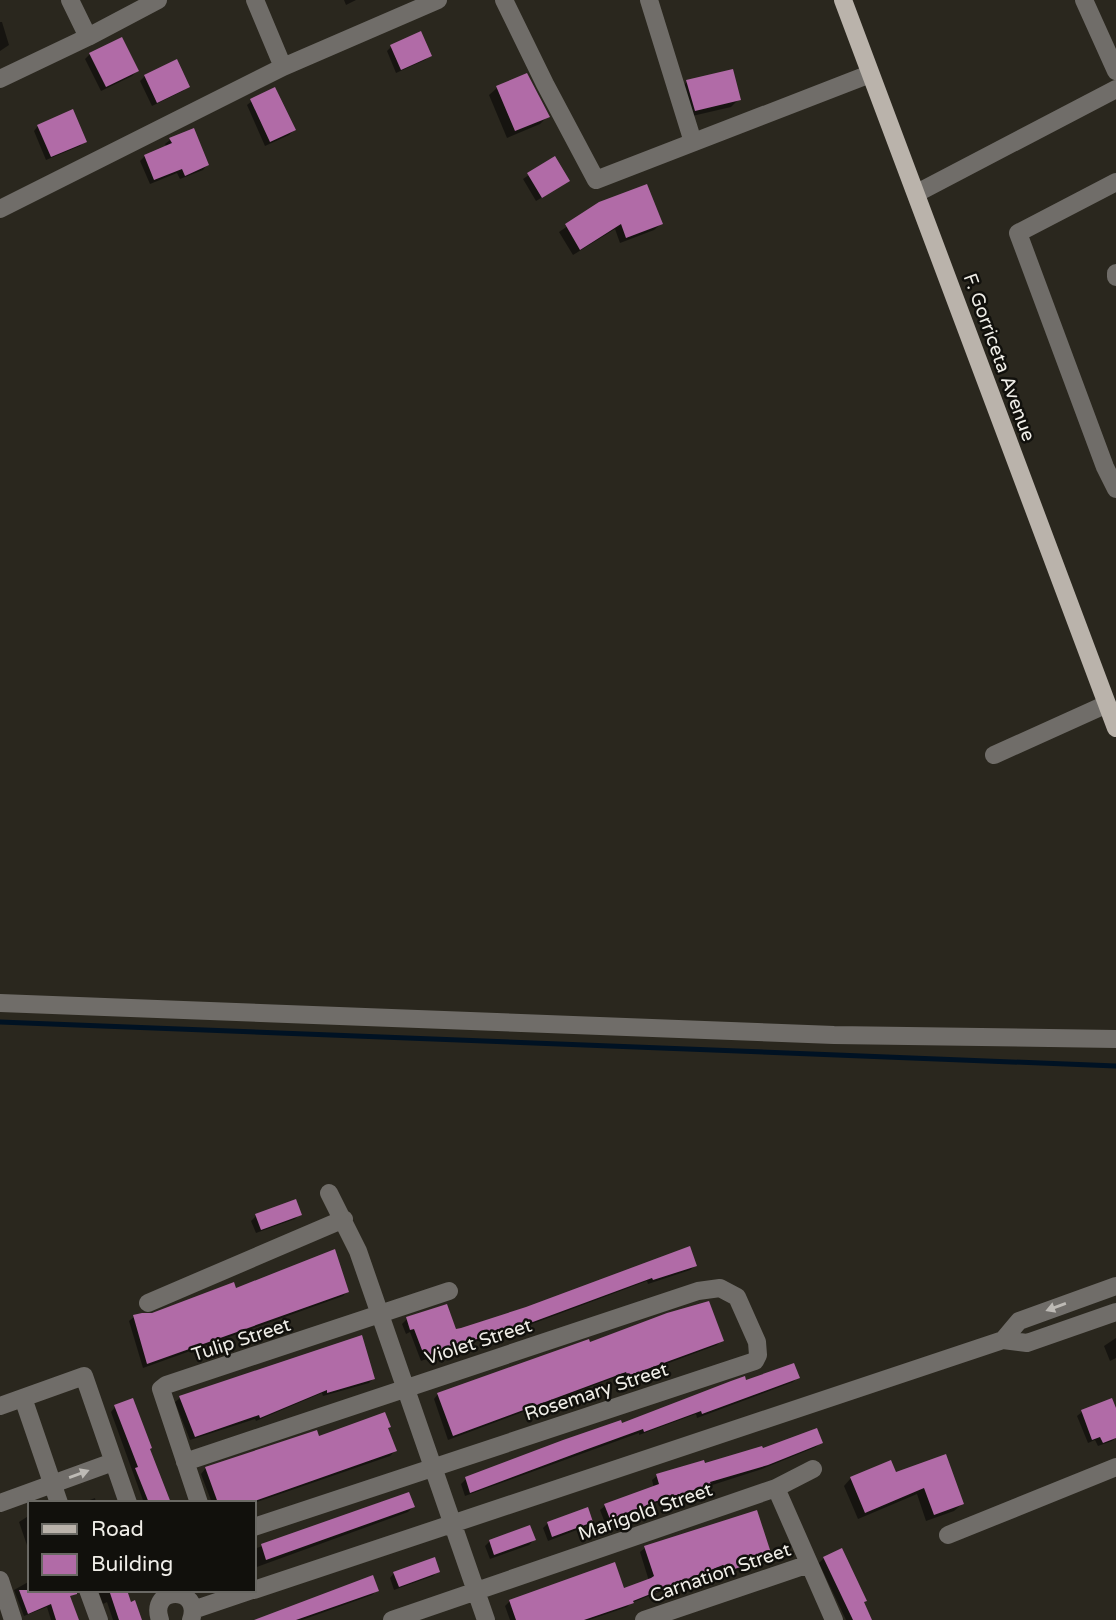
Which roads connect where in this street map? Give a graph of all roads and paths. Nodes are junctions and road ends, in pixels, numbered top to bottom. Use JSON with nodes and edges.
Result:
{"nodes":[{"id":1,"x":70,"y":0,"type":"edge"},
{"id":2,"x":158,"y":0,"type":"edge"},
{"id":3,"x":255,"y":0,"type":"edge"},
{"id":4,"x":438,"y":0,"type":"edge"},
{"id":5,"x":505,"y":0,"type":"edge"},
{"id":6,"x":649,"y":0,"type":"edge"},
{"id":7,"x":843,"y":0,"type":"edge"},
{"id":8,"x":1084,"y":0,"type":"edge"},
{"id":9,"x":88,"y":37,"type":"junction"},
{"id":10,"x":282,"y":67,"type":"junction"},
{"id":11,"x":1116,"y":71,"type":"edge"},
{"id":12,"x":870,"y":74,"type":"junction"},
{"id":13,"x":0,"y":79,"type":"edge"},
{"id":14,"x":1116,"y":89,"type":"edge"},
{"id":15,"x":693,"y":142,"type":"junction"},
{"id":16,"x":1116,"y":182,"type":"edge"},
{"id":17,"x":917,"y":193,"type":"junction"},
{"id":18,"x":0,"y":209,"type":"edge"},
{"id":19,"x":1111,"y":466,"type":"edge"},
{"id":20,"x":1116,"y":489,"type":"edge"},
{"id":21,"x":1107,"y":704,"type":"junction"},
{"id":22,"x":1116,"y":728,"type":"edge"},
{"id":23,"x":994,"y":755,"type":"dead end"},
{"id":24,"x":0,"y":1003,"type":"edge"},
{"id":25,"x":1116,"y":1039,"type":"edge"},
{"id":26,"x":329,"y":1194,"type":"dead end"},
{"id":27,"x":344,"y":1219,"type":"junction"},
{"id":28,"x":1116,"y":1286,"type":"edge"},
{"id":29,"x":449,"y":1292,"type":"dead end"},
{"id":30,"x":148,"y":1303,"type":"dead end"},
{"id":31,"x":1116,"y":1312,"type":"edge"},
{"id":32,"x":380,"y":1315,"type":"junction"},
{"id":33,"x":1003,"y":1340,"type":"junction"},
{"id":34,"x":757,"y":1342,"type":"joint"},
{"id":35,"x":405,"y":1387,"type":"junction"},
{"id":36,"x":23,"y":1398,"type":"junction"},
{"id":37,"x":0,"y":1406,"type":"edge"},
{"id":38,"x":113,"y":1462,"type":"junction"},
{"id":39,"x":185,"y":1462,"type":"junction"},
{"id":40,"x":1116,"y":1467,"type":"edge"},
{"id":41,"x":433,"y":1468,"type":"junction"},
{"id":42,"x":813,"y":1469,"type":"dead end"},
{"id":43,"x":52,"y":1484,"type":"junction"},
{"id":44,"x":776,"y":1488,"type":"junction"},
{"id":45,"x":58,"y":1501,"type":"edge"},
{"id":46,"x":127,"y":1501,"type":"edge"},
{"id":47,"x":199,"y":1501,"type":"edge"},
{"id":48,"x":0,"y":1503,"type":"edge"},
{"id":49,"x":452,"y":1523,"type":"junction"},
{"id":50,"x":256,"y":1526,"type":"edge"},
{"id":51,"x":948,"y":1535,"type":"dead end"},
{"id":52,"x":809,"y":1564,"type":"junction"},
{"id":53,"x":0,"y":1580,"type":"edge"},
{"id":54,"x":256,"y":1589,"type":"edge"},
{"id":55,"x":89,"y":1592,"type":"edge"},
{"id":56,"x":248,"y":1592,"type":"edge"},
{"id":57,"x":476,"y":1592,"type":"junction"},
{"id":58,"x":162,"y":1594,"type":"edge"},
{"id":59,"x":192,"y":1615,"type":"edge"},
{"id":60,"x":13,"y":1620,"type":"edge"},
{"id":61,"x":99,"y":1620,"type":"edge"},
{"id":62,"x":160,"y":1620,"type":"edge"},
{"id":63,"x":392,"y":1620,"type":"edge"},
{"id":64,"x":486,"y":1620,"type":"edge"},
{"id":65,"x":644,"y":1620,"type":"edge"},
{"id":66,"x":834,"y":1620,"type":"edge"}],
"edges":[{"from":1,"to":9,"type":"street"},
{"from":2,"to":9,"type":"street"},
{"from":3,"to":10,"type":"street"},
{"from":4,"to":10,"type":"street"},
{"from":5,"to":15,"type":"street"},
{"from":6,"to":15,"type":"street"},
{"from":7,"to":12,"type":"main road","name":"F. Gorriceta Avenue"},
{"from":8,"to":11,"type":"street"},
{"from":9,"to":13,"type":"street"},
{"from":10,"to":18,"type":"street"},
{"from":12,"to":15,"type":"street"},
{"from":12,"to":17,"type":"main road","name":"F. Gorriceta Avenue"},
{"from":14,"to":17,"type":"street"},
{"from":16,"to":19,"type":"street"},
{"from":17,"to":21,"type":"main road","name":"F. Gorriceta Avenue"},
{"from":19,"to":20,"type":"street"},
{"from":21,"to":22,"type":"main road","name":"F. Gorriceta Avenue"},
{"from":21,"to":23,"type":"street"},
{"from":24,"to":25,"type":"street"},
{"from":26,"to":27,"type":"street"},
{"from":27,"to":30,"type":"street"},
{"from":27,"to":32,"type":"street"},
{"from":28,"to":33,"type":"street","one_way":true},
{"from":29,"to":32,"type":"street","name":"Tulip Street"},
{"from":31,"to":33,"type":"street"},
{"from":32,"to":35,"type":"street"},
{"from":32,"to":39,"type":"street","name":"Tulip Street"},
{"from":33,"to":49,"type":"street"},
{"from":34,"to":35,"type":"street","name":"Violet Street"},
{"from":34,"to":41,"type":"street","name":"Rosemary Street"},
{"from":35,"to":39,"type":"street","name":"Violet Street"},
{"from":35,"to":41,"type":"street"},
{"from":36,"to":37,"type":"street"},
{"from":36,"to":38,"type":"street"},
{"from":36,"to":43,"type":"street"},
{"from":43,"to":38,"type":"street","one_way":true},
{"from":38,"to":46,"type":"street"},
{"from":39,"to":47,"type":"street","name":"Tulip Street"},
{"from":40,"to":51,"type":"street"},
{"from":41,"to":49,"type":"street"},
{"from":41,"to":50,"type":"street"},
{"from":42,"to":44,"type":"street","name":"Marigold Street"},
{"from":43,"to":45,"type":"street"},
{"from":43,"to":48,"type":"street"},
{"from":44,"to":52,"type":"street"},
{"from":44,"to":57,"type":"street","name":"Marigold Street"},
{"from":49,"to":54,"type":"street"},
{"from":49,"to":57,"type":"street"},
{"from":52,"to":65,"type":"street","name":"Carnation Street"},
{"from":52,"to":66,"type":"street"},
{"from":53,"to":60,"type":"street"},
{"from":55,"to":61,"type":"street"},
{"from":56,"to":59,"type":"street"},
{"from":57,"to":63,"type":"street","name":"Marigold Street"},
{"from":57,"to":64,"type":"street"},
{"from":58,"to":59,"type":"street"},
{"from":58,"to":62,"type":"street"}]}
